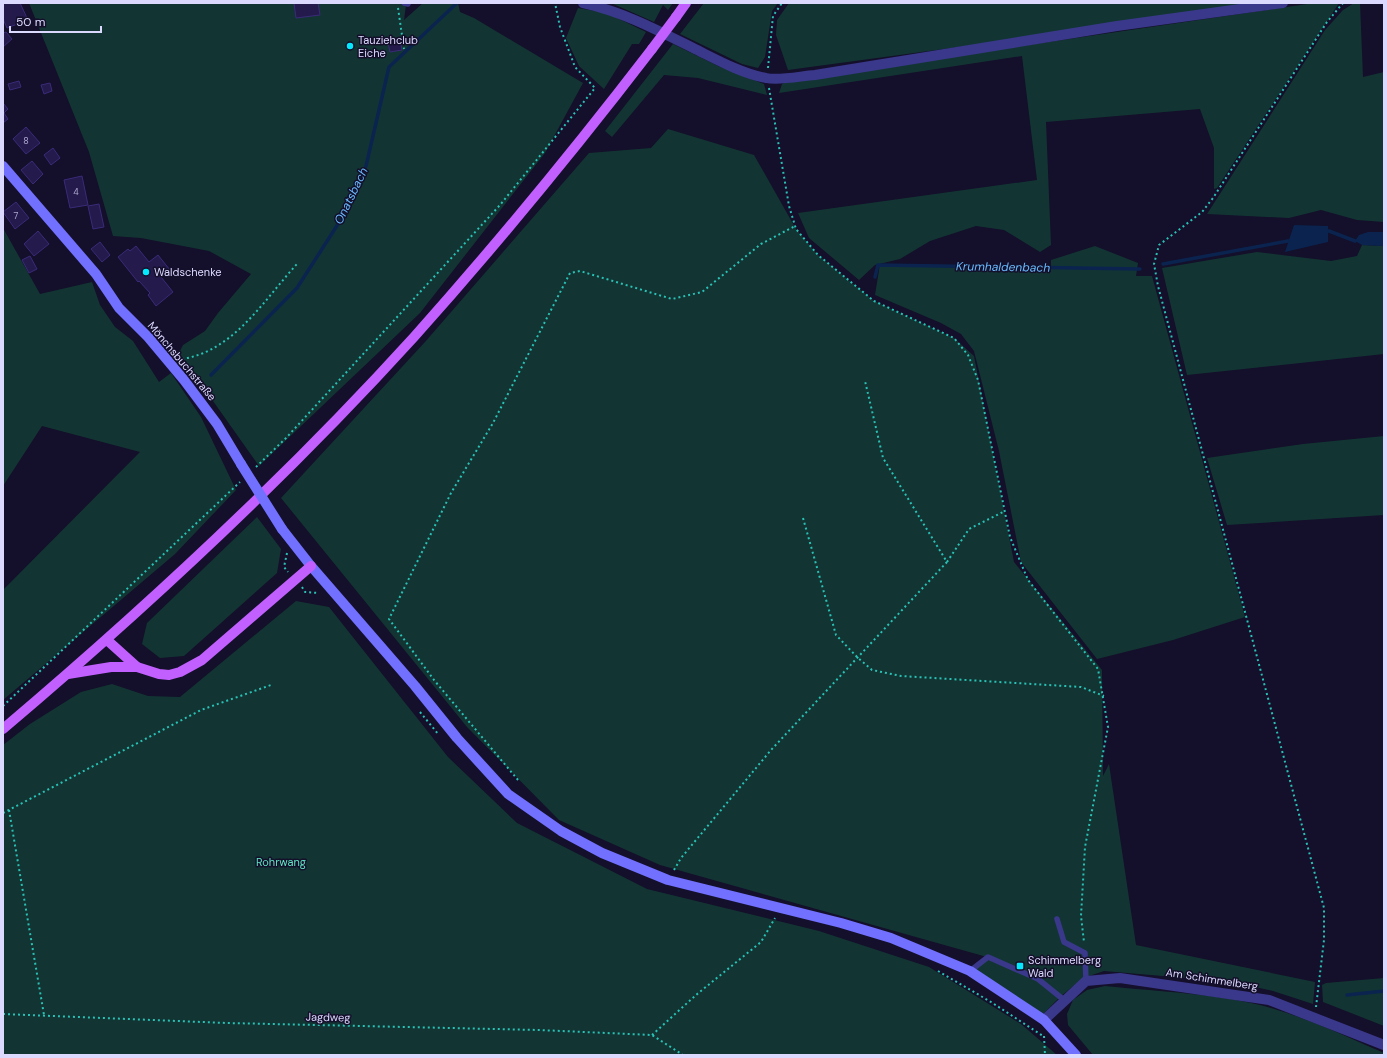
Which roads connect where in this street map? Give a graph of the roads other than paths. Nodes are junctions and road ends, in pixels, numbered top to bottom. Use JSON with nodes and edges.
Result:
{"nodes":[{"id":1,"x":583,"y":3,"type":"edge"},
{"id":2,"x":686,"y":3,"type":"edge"},
{"id":3,"x":1282,"y":3,"type":"edge"},
{"id":4,"x":3,"y":166,"type":"edge"},
{"id":5,"x":311,"y":566,"type":"junction"},
{"id":6,"x":107,"y":640,"type":"junction"},
{"id":7,"x":138,"y":667,"type":"junction"},
{"id":8,"x":68,"y":674,"type":"junction"},
{"id":9,"x":3,"y":730,"type":"edge"},
{"id":10,"x":1057,"y":919,"type":"dead end"},
{"id":11,"x":970,"y":971,"type":"junction"},
{"id":12,"x":1086,"y":981,"type":"junction"},
{"id":13,"x":1064,"y":1000,"type":"junction"},
{"id":14,"x":1044,"y":1020,"type":"junction"},
{"id":15,"x":1384,"y":1045,"type":"edge"},
{"id":16,"x":1076,"y":1055,"type":"edge"}],
"edges":[{"from":1,"to":3,"type":"street"},
{"from":2,"to":6,"type":"main road","bridge":true},
{"from":4,"to":5,"type":"street","name":"Mönchsbuchstraße","bridge":true},
{"from":5,"to":7,"type":"main road"},
{"from":5,"to":11,"type":"street","name":"Mönchsbuchstraße"},
{"from":6,"to":7,"type":"main road"},
{"from":6,"to":8,"type":"main road"},
{"from":7,"to":8,"type":"main road"},
{"from":8,"to":9,"type":"main road"},
{"from":10,"to":12,"type":"lane"},
{"from":11,"to":13,"type":"lane"},
{"from":11,"to":14,"type":"street","name":"Mönchsbuchstraße"},
{"from":12,"to":13,"type":"street"},
{"from":12,"to":15,"type":"street","name":"Am Schimmelberg"},
{"from":13,"to":14,"type":"street"},
{"from":14,"to":16,"type":"street","name":"Mönchsbuchstraße"}]}
